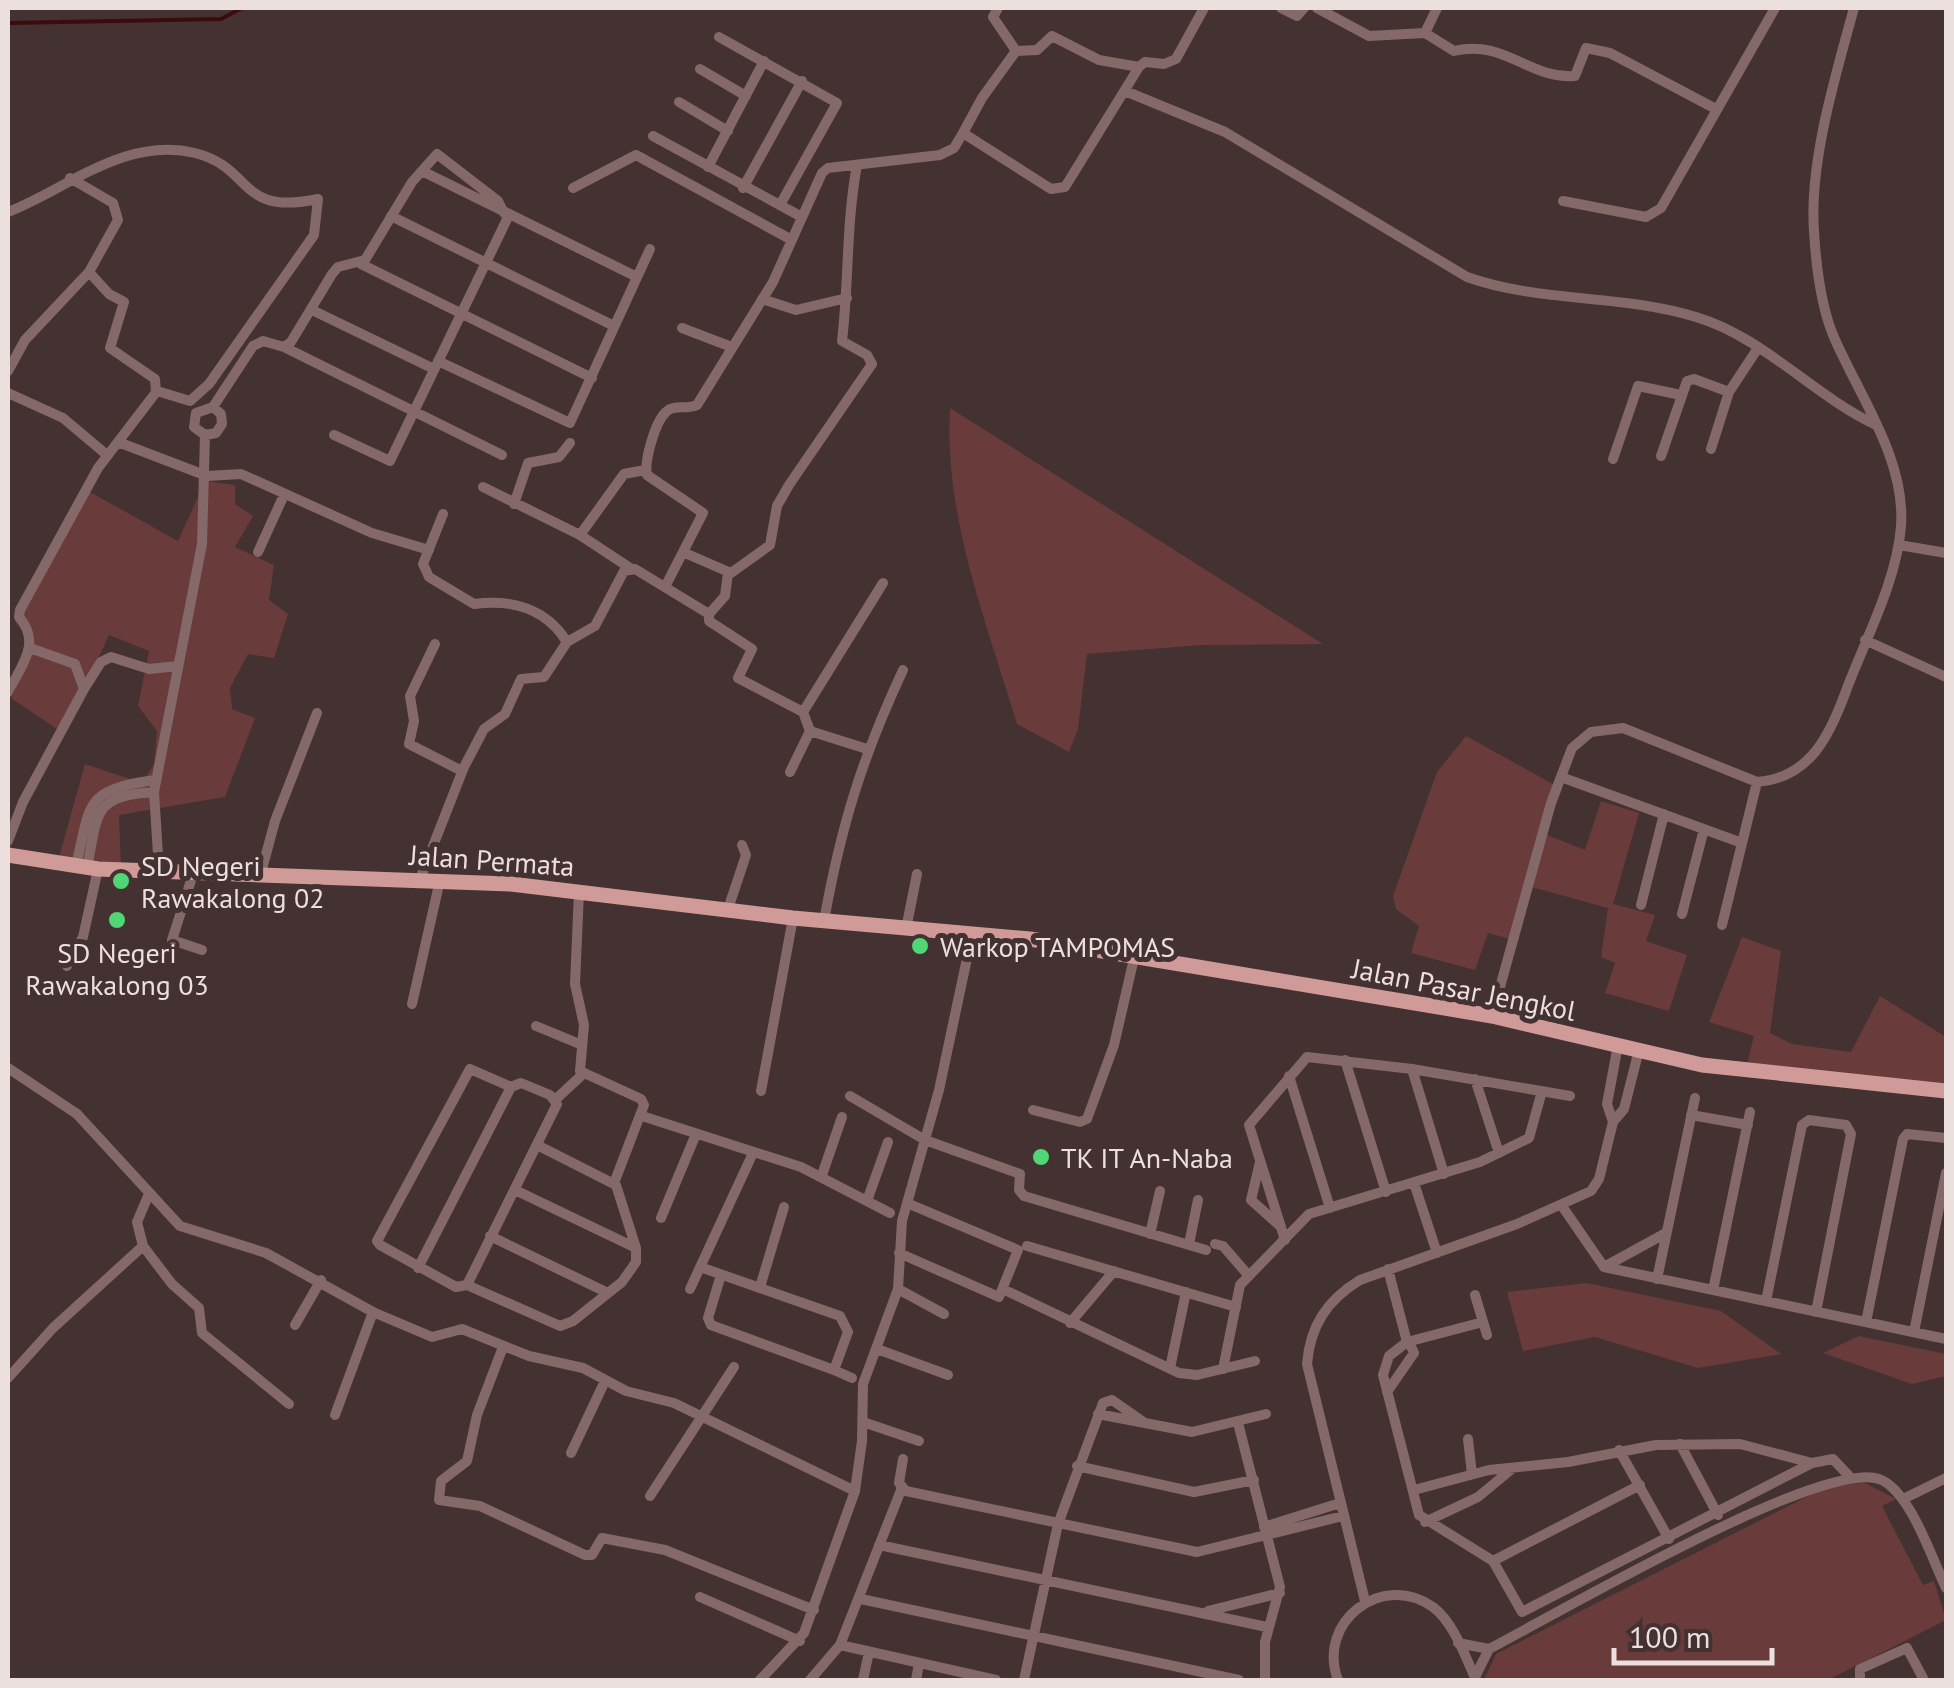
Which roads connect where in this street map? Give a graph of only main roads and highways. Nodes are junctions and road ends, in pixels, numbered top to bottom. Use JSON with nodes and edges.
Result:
{"nodes":[{"id":1,"x":8,"y":853,"type":"edge"},
{"id":2,"x":972,"y":935,"type":"joint"},
{"id":3,"x":1946,"y":1091,"type":"edge"}],
"edges":[{"from":1,"to":2,"type":"main road","name":"Jalan Permata"},
{"from":2,"to":3,"type":"main road","name":"Jalan Pasar Jengkol"}]}
